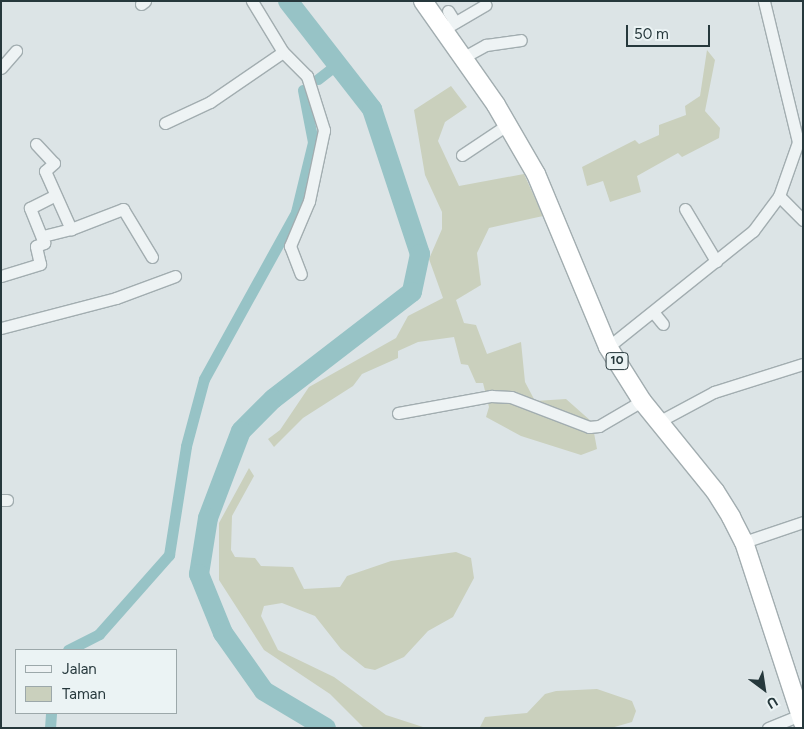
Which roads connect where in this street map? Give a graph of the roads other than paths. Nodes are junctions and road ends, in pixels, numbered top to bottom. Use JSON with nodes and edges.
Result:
{"nodes":[{"id":1,"x":252,"y":1,"type":"edge"},
{"id":2,"x":422,"y":1,"type":"edge"},
{"id":3,"x":764,"y":1,"type":"edge"},
{"id":4,"x":485,"y":5,"type":"dead end"},
{"id":5,"x":448,"y":11,"type":"dead end"},
{"id":6,"x":450,"y":26,"type":"junction"},
{"id":7,"x":521,"y":40,"type":"dead end"},
{"id":8,"x":16,"y":51,"type":"dead end"},
{"id":9,"x":283,"y":52,"type":"junction"},
{"id":10,"x":464,"y":58,"type":"junction"},
{"id":11,"x":1,"y":68,"type":"edge"},
{"id":12,"x":165,"y":123,"type":"dead end"},
{"id":13,"x":507,"y":125,"type":"junction"},
{"id":14,"x":36,"y":144,"type":"dead end"},
{"id":15,"x":462,"y":155,"type":"dead end"},
{"id":16,"x":56,"y":196,"type":"junction"},
{"id":17,"x":779,"y":196,"type":"junction"},
{"id":18,"x":685,"y":208,"type":"dead end"},
{"id":19,"x":803,"y":220,"type":"edge"},
{"id":20,"x":71,"y":229,"type":"junction"},
{"id":21,"x":42,"y":236,"type":"junction"},
{"id":22,"x":152,"y":257,"type":"dead end"},
{"id":23,"x":716,"y":261,"type":"junction"},
{"id":24,"x":301,"y":274,"type":"dead end"},
{"id":25,"x":1,"y":276,"type":"edge"},
{"id":26,"x":175,"y":276,"type":"dead end"},
{"id":27,"x":654,"y":313,"type":"junction"},
{"id":28,"x":663,"y":324,"type":"dead end"},
{"id":29,"x":1,"y":328,"type":"edge"},
{"id":30,"x":608,"y":347,"type":"junction"},
{"id":31,"x":803,"y":364,"type":"edge"},
{"id":32,"x":642,"y":401,"type":"junction"},
{"id":33,"x":398,"y":413,"type":"dead end"},
{"id":34,"x":658,"y":422,"type":"junction"},
{"id":35,"x":803,"y":522,"type":"edge"},
{"id":36,"x":744,"y":542,"type":"junction"},
{"id":37,"x":802,"y":719,"type":"edge"},
{"id":38,"x":768,"y":728,"type":"edge"}],
"edges":[{"from":1,"to":9,"type":"street"},
{"from":2,"to":6,"type":"highway","number":"10"},
{"from":3,"to":17,"type":"street"},
{"from":4,"to":6,"type":"street"},
{"from":5,"to":6,"type":"street"},
{"from":6,"to":10,"type":"highway","number":"10"},
{"from":7,"to":10,"type":"street"},
{"from":8,"to":11,"type":"street"},
{"from":9,"to":12,"type":"street"},
{"from":9,"to":24,"type":"street"},
{"from":10,"to":13,"type":"highway","number":"10"},
{"from":13,"to":15,"type":"street"},
{"from":13,"to":30,"type":"highway","number":"10"},
{"from":14,"to":16,"type":"street"},
{"from":16,"to":20,"type":"street"},
{"from":16,"to":21,"type":"street"},
{"from":17,"to":19,"type":"street"},
{"from":17,"to":23,"type":"street"},
{"from":18,"to":23,"type":"street"},
{"from":20,"to":21,"type":"street"},
{"from":20,"to":22,"type":"street"},
{"from":21,"to":25,"type":"street"},
{"from":23,"to":27,"type":"street"},
{"from":26,"to":29,"type":"street"},
{"from":27,"to":28,"type":"street"},
{"from":27,"to":30,"type":"street"},
{"from":30,"to":32,"type":"highway","number":"10"},
{"from":31,"to":34,"type":"street"},
{"from":32,"to":33,"type":"street"},
{"from":32,"to":34,"type":"highway","number":"10"},
{"from":34,"to":36,"type":"highway","number":"10"},
{"from":35,"to":36,"type":"street"},
{"from":36,"to":37,"type":"highway","number":"10"},
{"from":37,"to":38,"type":"street"}]}
